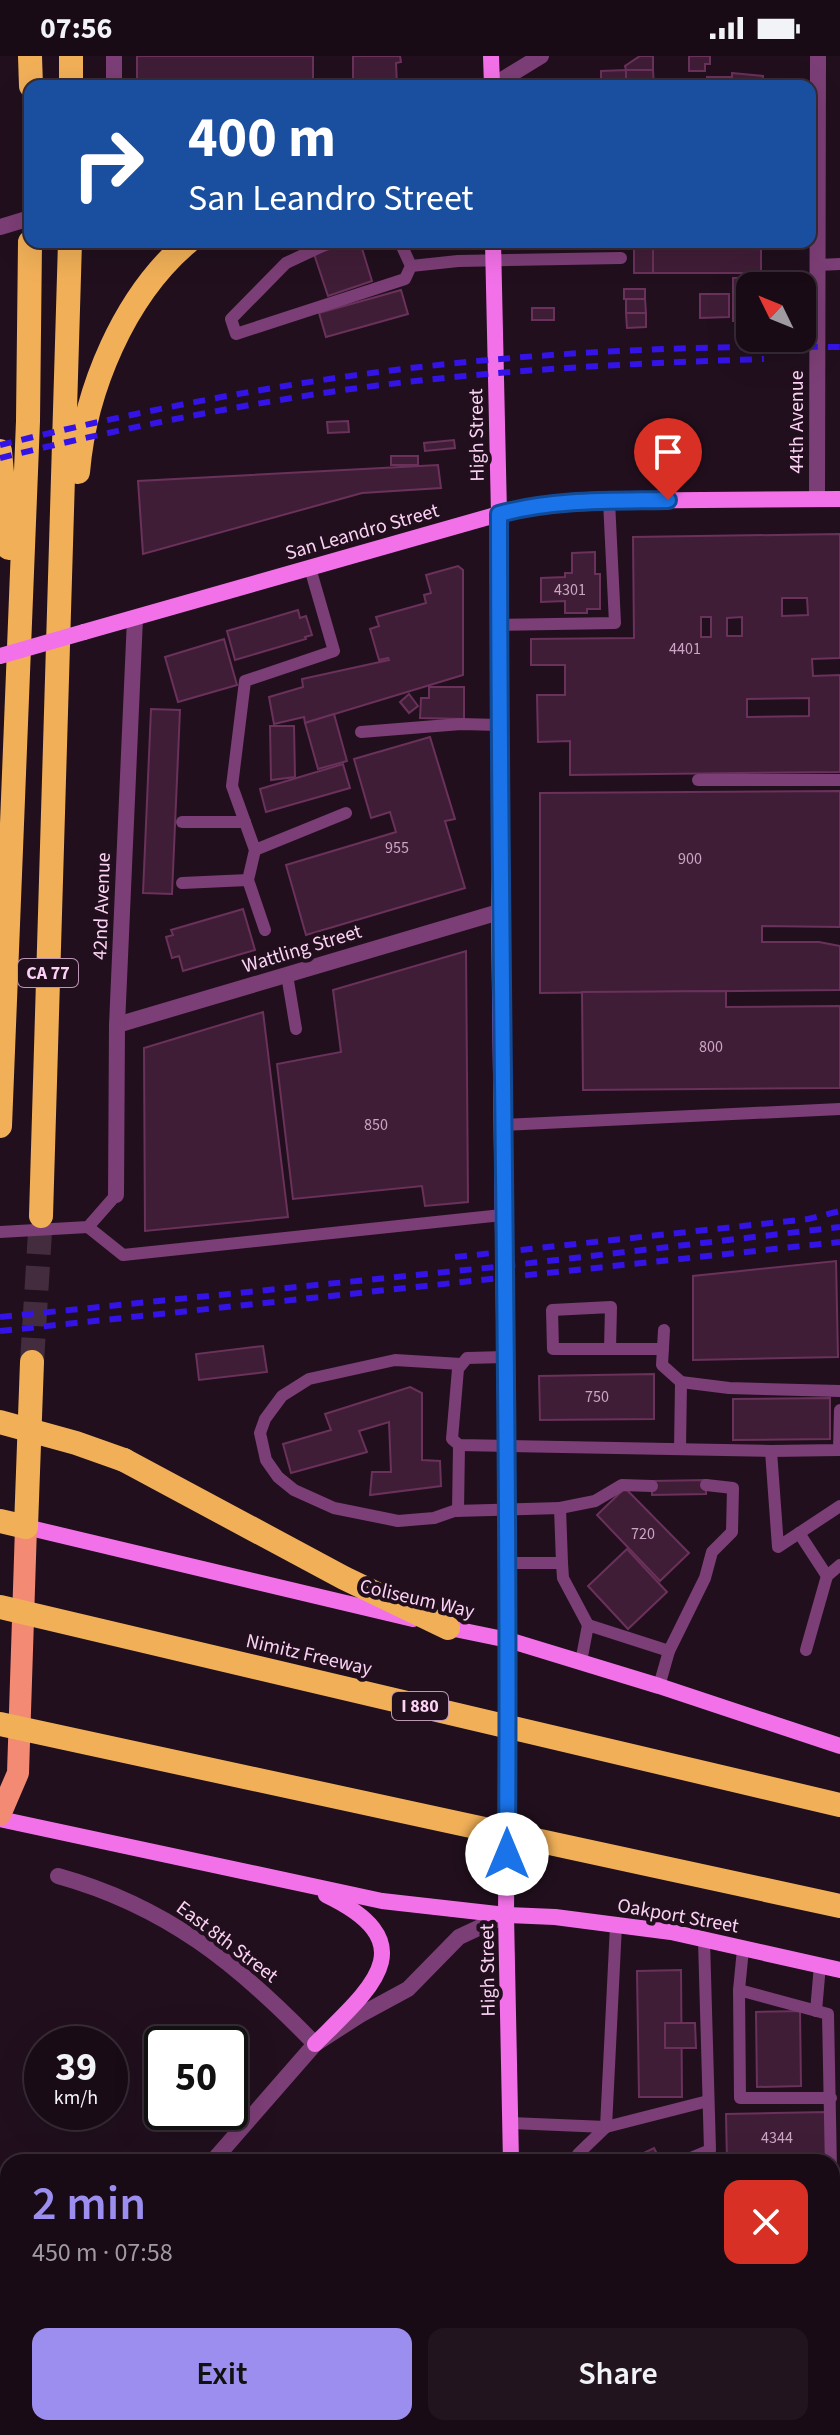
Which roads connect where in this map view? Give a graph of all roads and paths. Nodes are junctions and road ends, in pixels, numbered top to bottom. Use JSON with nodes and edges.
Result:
{"nodes":[{"id":1,"x":30,"y":56,"type":"edge"},
{"id":2,"x":71,"y":56,"type":"edge"},
{"id":3,"x":114,"y":56,"type":"edge"},
{"id":4,"x":491,"y":56,"type":"edge"},
{"id":5,"x":541,"y":56,"type":"edge"},
{"id":6,"x":818,"y":56,"type":"edge"},
{"id":7,"x":31,"y":80,"type":"edge"},
{"id":8,"x":71,"y":80,"type":"edge"},
{"id":9,"x":114,"y":80,"type":"edge"},
{"id":10,"x":492,"y":80,"type":"edge"},
{"id":11,"x":502,"y":80,"type":"edge"},
{"id":12,"x":30,"y":248,"type":"edge"},
{"id":13,"x":70,"y":248,"type":"edge"},
{"id":14,"x":182,"y":248,"type":"edge"},
{"id":15,"x":318,"y":248,"type":"edge"},
{"id":16,"x":403,"y":248,"type":"edge"},
{"id":17,"x":493,"y":248,"type":"edge"},
{"id":18,"x":621,"y":258,"type":"dead end"},
{"id":19,"x":493,"y":261,"type":"junction"},
{"id":20,"x":840,"y":264,"type":"edge"},
{"id":21,"x":818,"y":265,"type":"junction"},
{"id":22,"x":411,"y":266,"type":"junction"},
{"id":23,"x":0,"y":451,"type":"edge"},
{"id":24,"x":817,"y":499,"type":"junction"},
{"id":25,"x":840,"y":499,"type":"edge"},
{"id":26,"x":609,"y":501,"type":"junction"},
{"id":27,"x":499,"y":514,"type":"junction"},
{"id":28,"x":310,"y":568,"type":"junction"},
{"id":29,"x":135,"y":618,"type":"junction"},
{"id":30,"x":498,"y":625,"type":"junction"},
{"id":31,"x":0,"y":656,"type":"edge"},
{"id":32,"x":15,"y":724,"type":"junction"},
{"id":33,"x":499,"y":725,"type":"junction"},
{"id":34,"x":55,"y":730,"type":"junction"},
{"id":35,"x":361,"y":732,"type":"dead end"},
{"id":36,"x":698,"y":780,"type":"dead end"},
{"id":37,"x":840,"y":780,"type":"edge"},
{"id":38,"x":346,"y":813,"type":"dead end"},
{"id":39,"x":182,"y":822,"type":"dead end"},
{"id":40,"x":245,"y":822,"type":"junction"},
{"id":41,"x":255,"y":850,"type":"junction"},
{"id":42,"x":248,"y":880,"type":"junction"},
{"id":43,"x":182,"y":883,"type":"dead end"},
{"id":44,"x":499,"y":912,"type":"junction"},
{"id":45,"x":265,"y":930,"type":"dead end"},
{"id":46,"x":287,"y":975,"type":"junction"},
{"id":47,"x":117,"y":1025,"type":"junction"},
{"id":48,"x":296,"y":1029,"type":"dead end"},
{"id":49,"x":840,"y":1109,"type":"edge"},
{"id":50,"x":501,"y":1125,"type":"junction"},
{"id":51,"x":0,"y":1126,"type":"edge"},
{"id":52,"x":116,"y":1195,"type":"joint"},
{"id":53,"x":502,"y":1215,"type":"junction"},
{"id":54,"x":41,"y":1216,"type":"tunnel mouth"},
{"id":55,"x":88,"y":1227,"type":"junction"},
{"id":56,"x":0,"y":1232,"type":"edge"},
{"id":57,"x":664,"y":1330,"type":"dead end"},
{"id":58,"x":610,"y":1349,"type":"junction"},
{"id":59,"x":663,"y":1349,"type":"junction"},
{"id":60,"x":505,"y":1357,"type":"junction"},
{"id":61,"x":32,"y":1362,"type":"tunnel mouth"},
{"id":62,"x":461,"y":1364,"type":"junction"},
{"id":63,"x":681,"y":1382,"type":"junction"},
{"id":64,"x":840,"y":1391,"type":"edge"},
{"id":65,"x":840,"y":1410,"type":"edge"},
{"id":66,"x":0,"y":1422,"type":"edge"},
{"id":67,"x":506,"y":1444,"type":"junction"},
{"id":68,"x":459,"y":1445,"type":"junction"},
{"id":69,"x":680,"y":1449,"type":"junction"},
{"id":70,"x":839,"y":1449,"type":"edge"},
{"id":71,"x":771,"y":1451,"type":"junction"},
{"id":72,"x":706,"y":1485,"type":"dead end"},
{"id":73,"x":652,"y":1486,"type":"dead end"},
{"id":74,"x":840,"y":1506,"type":"edge"},
{"id":75,"x":560,"y":1508,"type":"junction"},
{"id":76,"x":507,"y":1509,"type":"junction"},
{"id":77,"x":458,"y":1511,"type":"junction"},
{"id":78,"x":0,"y":1521,"type":"edge"},
{"id":79,"x":26,"y":1527,"type":"junction"},
{"id":80,"x":799,"y":1533,"type":"junction"},
{"id":81,"x":507,"y":1563,"type":"junction"},
{"id":82,"x":562,"y":1563,"type":"junction"},
{"id":83,"x":840,"y":1565,"type":"edge"},
{"id":84,"x":827,"y":1576,"type":"junction"},
{"id":85,"x":0,"y":1607,"type":"edge"},
{"id":86,"x":588,"y":1625,"type":"junction"},
{"id":87,"x":448,"y":1628,"type":"junction"},
{"id":88,"x":508,"y":1640,"type":"junction"},
{"id":89,"x":806,"y":1650,"type":"dead end"},
{"id":90,"x":669,"y":1651,"type":"junction"},
{"id":91,"x":581,"y":1662,"type":"junction"},
{"id":92,"x":659,"y":1686,"type":"junction"},
{"id":93,"x":0,"y":1724,"type":"edge"},
{"id":94,"x":840,"y":1746,"type":"edge"},
{"id":95,"x":840,"y":1805,"type":"edge"},
{"id":96,"x":0,"y":1817,"type":"edge"},
{"id":97,"x":58,"y":1876,"type":"dead end"},
{"id":98,"x":299,"y":1882,"type":"junction"},
{"id":99,"x":840,"y":1906,"type":"edge"},
{"id":100,"x":506,"y":1915,"type":"junction"},
{"id":101,"x":616,"y":1925,"type":"junction"},
{"id":102,"x":704,"y":1940,"type":"junction"},
{"id":103,"x":743,"y":1949,"type":"junction"},
{"id":104,"x":820,"y":1965,"type":"junction"},
{"id":105,"x":840,"y":1970,"type":"edge"},
{"id":106,"x":739,"y":1990,"type":"junction"},
{"id":107,"x":816,"y":2011,"type":"junction"},
{"id":108,"x":315,"y":2044,"type":"junction"},
{"id":109,"x":831,"y":2098,"type":"junction"},
{"id":110,"x":708,"y":2101,"type":"junction"},
{"id":111,"x":511,"y":2123,"type":"junction"},
{"id":112,"x":606,"y":2127,"type":"junction"},
{"id":113,"x":219,"y":2154,"type":"edge"},
{"id":114,"x":511,"y":2154,"type":"edge"},
{"id":115,"x":578,"y":2154,"type":"edge"},
{"id":116,"x":700,"y":2154,"type":"edge"},
{"id":117,"x":831,"y":2154,"type":"edge"}],
"edges":[{"from":1,"to":7,"type":"highway"},
{"from":2,"to":8,"type":"highway"},
{"from":3,"to":9,"type":"street"},
{"from":4,"to":10,"type":"main road"},
{"from":5,"to":11,"type":"street"},
{"from":6,"to":21,"type":"street","name":"44th Avenue"},
{"from":12,"to":32,"type":"highway","number":"CA 77"},
{"from":13,"to":34,"type":"highway","number":"CA 77"},
{"from":14,"to":34,"type":"highway"},
{"from":15,"to":22,"type":"lane"},
{"from":16,"to":22,"type":"lane"},
{"from":17,"to":19,"type":"main road","name":"High Street"},
{"from":18,"to":19,"type":"lane"},
{"from":19,"to":22,"type":"lane"},
{"from":19,"to":27,"type":"main road","name":"High Street"},
{"from":20,"to":21,"type":"lane"},
{"from":21,"to":24,"type":"street","name":"44th Avenue"},
{"from":23,"to":32,"type":"highway"},
{"from":24,"to":25,"type":"main road","name":"San Leandro Street"},
{"from":24,"to":26,"type":"main road","name":"San Leandro Street"},
{"from":26,"to":27,"type":"main road","name":"San Leandro Street"},
{"from":26,"to":30,"type":"lane"},
{"from":27,"to":28,"type":"main road","name":"San Leandro Street"},
{"from":27,"to":30,"type":"main road","name":"High Street"},
{"from":28,"to":29,"type":"main road","name":"San Leandro Street"},
{"from":28,"to":40,"type":"lane"},
{"from":29,"to":31,"type":"main road","name":"San Leandro Street","bridge":true},
{"from":29,"to":47,"type":"street","name":"42nd Avenue"},
{"from":30,"to":33,"type":"main road","name":"High Street"},
{"from":32,"to":51,"type":"highway","number":"CA 77"},
{"from":33,"to":35,"type":"lane"},
{"from":33,"to":44,"type":"main road","name":"High Street"},
{"from":34,"to":54,"type":"highway","number":"CA 77"},
{"from":36,"to":37,"type":"lane"},
{"from":38,"to":41,"type":"lane"},
{"from":39,"to":40,"type":"lane"},
{"from":40,"to":41,"type":"lane"},
{"from":41,"to":42,"type":"lane"},
{"from":42,"to":43,"type":"lane"},
{"from":42,"to":45,"type":"lane"},
{"from":44,"to":46,"type":"street","name":"Wattling Street"},
{"from":44,"to":50,"type":"main road","name":"High Street"},
{"from":46,"to":47,"type":"street","name":"Wattling Street"},
{"from":46,"to":48,"type":"lane"},
{"from":47,"to":52,"type":"street","name":"42nd Avenue"},
{"from":49,"to":50,"type":"lane"},
{"from":50,"to":53,"type":"main road","name":"High Street"},
{"from":52,"to":55,"type":"lane"},
{"from":53,"to":55,"type":"lane"},
{"from":53,"to":60,"type":"main road","name":"High Street"},
{"from":55,"to":56,"type":"lane"},
{"from":57,"to":59,"type":"lane"},
{"from":58,"to":58,"type":"lane"},
{"from":58,"to":59,"type":"lane"},
{"from":59,"to":63,"type":"lane"},
{"from":60,"to":62,"type":"lane"},
{"from":60,"to":67,"type":"main road","name":"High Street"},
{"from":61,"to":79,"type":"highway"},
{"from":62,"to":68,"type":"lane"},
{"from":62,"to":77,"type":"lane"},
{"from":63,"to":64,"type":"lane"},
{"from":63,"to":69,"type":"lane"},
{"from":65,"to":70,"type":"lane"},
{"from":66,"to":87,"type":"highway","bridge":true},
{"from":67,"to":68,"type":"lane"},
{"from":67,"to":69,"type":"lane"},
{"from":67,"to":76,"type":"main road","name":"High Street"},
{"from":68,"to":77,"type":"lane"},
{"from":69,"to":71,"type":"lane"},
{"from":70,"to":71,"type":"lane"},
{"from":71,"to":80,"type":"lane"},
{"from":72,"to":90,"type":"lane"},
{"from":73,"to":75,"type":"lane"},
{"from":74,"to":80,"type":"lane"},
{"from":75,"to":76,"type":"lane"},
{"from":75,"to":82,"type":"lane"},
{"from":76,"to":77,"type":"lane"},
{"from":76,"to":81,"type":"main road","name":"High Street"},
{"from":78,"to":79,"type":"highway"},
{"from":79,"to":87,"type":"main road","name":"Coliseum Way"},
{"from":79,"to":96,"type":"highway"},
{"from":80,"to":84,"type":"lane"},
{"from":81,"to":82,"type":"lane"},
{"from":81,"to":88,"type":"main road","name":"High Street"},
{"from":82,"to":86,"type":"lane"},
{"from":83,"to":84,"type":"lane"},
{"from":84,"to":89,"type":"lane"},
{"from":85,"to":95,"type":"highway","name":"Nimitz Freeway","number":"I 880","bridge":true},
{"from":86,"to":90,"type":"lane"},
{"from":86,"to":91,"type":"lane"},
{"from":87,"to":88,"type":"main road","name":"Coliseum Way"},
{"from":88,"to":91,"type":"main road","name":"Coliseum Way"},
{"from":88,"to":100,"type":"main road","name":"High Street"},
{"from":90,"to":92,"type":"lane"},
{"from":91,"to":92,"type":"main road","name":"Coliseum Way"},
{"from":92,"to":94,"type":"main road","name":"Coliseum Way"},
{"from":93,"to":99,"type":"highway","bridge":true},
{"from":96,"to":98,"type":"main road"},
{"from":97,"to":108,"type":"street","name":"East 8th Street"},
{"from":98,"to":100,"type":"main road","name":"Oakport Street"},
{"from":98,"to":108,"type":"main road"},
{"from":100,"to":101,"type":"main road","name":"Oakport Street"},
{"from":100,"to":108,"type":"street"},
{"from":100,"to":111,"type":"main road","name":"High Street"},
{"from":101,"to":102,"type":"main road","name":"Oakport Street"},
{"from":101,"to":112,"type":"lane"},
{"from":102,"to":103,"type":"main road","name":"Oakport Street"},
{"from":102,"to":110,"type":"lane"},
{"from":103,"to":104,"type":"main road","name":"Oakport Street"},
{"from":103,"to":106,"type":"lane"},
{"from":104,"to":105,"type":"main road","name":"Oakport Street"},
{"from":104,"to":107,"type":"lane"},
{"from":106,"to":107,"type":"lane"},
{"from":106,"to":109,"type":"lane"},
{"from":107,"to":109,"type":"lane"},
{"from":108,"to":113,"type":"street"},
{"from":109,"to":117,"type":"lane"},
{"from":110,"to":112,"type":"lane"},
{"from":110,"to":116,"type":"lane"},
{"from":111,"to":112,"type":"lane"},
{"from":111,"to":114,"type":"main road","name":"High Street"},
{"from":112,"to":115,"type":"lane"}]}
